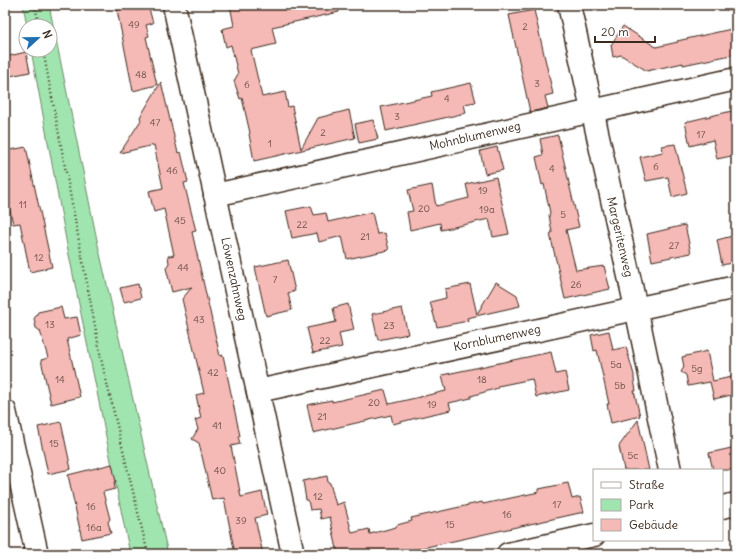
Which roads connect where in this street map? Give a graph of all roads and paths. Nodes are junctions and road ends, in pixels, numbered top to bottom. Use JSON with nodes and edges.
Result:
{"nodes":[{"id":1,"x":35,"y":5,"type":"edge"},
{"id":2,"x":174,"y":5,"type":"edge"},
{"id":3,"x":569,"y":5,"type":"edge"},
{"id":4,"x":37,"y":18,"type":"edge"},
{"id":5,"x":45,"y":58,"type":"edge"},
{"id":6,"x":736,"y":79,"type":"edge"},
{"id":7,"x":592,"y":111,"type":"junction"},
{"id":8,"x":215,"y":194,"type":"junction"},
{"id":9,"x":736,"y":287,"type":"edge"},
{"id":10,"x":636,"y":308,"type":"junction"},
{"id":11,"x":258,"y":391,"type":"junction"},
{"id":12,"x":6,"y":424,"type":"edge"},
{"id":13,"x":670,"y":469,"type":"edge"},
{"id":14,"x":736,"y":504,"type":"edge"},
{"id":15,"x":723,"y":507,"type":"edge"},
{"id":16,"x":593,"y":535,"type":"edge"},
{"id":17,"x":37,"y":554,"type":"edge"},
{"id":18,"x":148,"y":554,"type":"edge"},
{"id":19,"x":293,"y":554,"type":"edge"},
{"id":20,"x":508,"y":554,"type":"edge"}],
"edges":[{"from":1,"to":4,"type":"path"},
{"from":2,"to":8,"type":"street","name":"Löwenzahnweg"},
{"from":3,"to":7,"type":"street","name":"Margeritenweg"},
{"from":5,"to":18,"type":"path"},
{"from":6,"to":7,"type":"street","name":"Mohnblumenweg"},
{"from":7,"to":8,"type":"street","name":"Mohnblumenweg"},
{"from":7,"to":10,"type":"street","name":"Margeritenweg"},
{"from":8,"to":11,"type":"street","name":"Löwenzahnweg"},
{"from":9,"to":10,"type":"street","name":"Kornblumenweg"},
{"from":10,"to":11,"type":"street","name":"Kornblumenweg"},
{"from":10,"to":13,"type":"street","name":"Margeritenweg"},
{"from":11,"to":19,"type":"street","name":"Löwenzahnweg"},
{"from":12,"to":17,"type":"street"},
{"from":14,"to":15,"type":"street"},
{"from":16,"to":20,"type":"street"}]}
